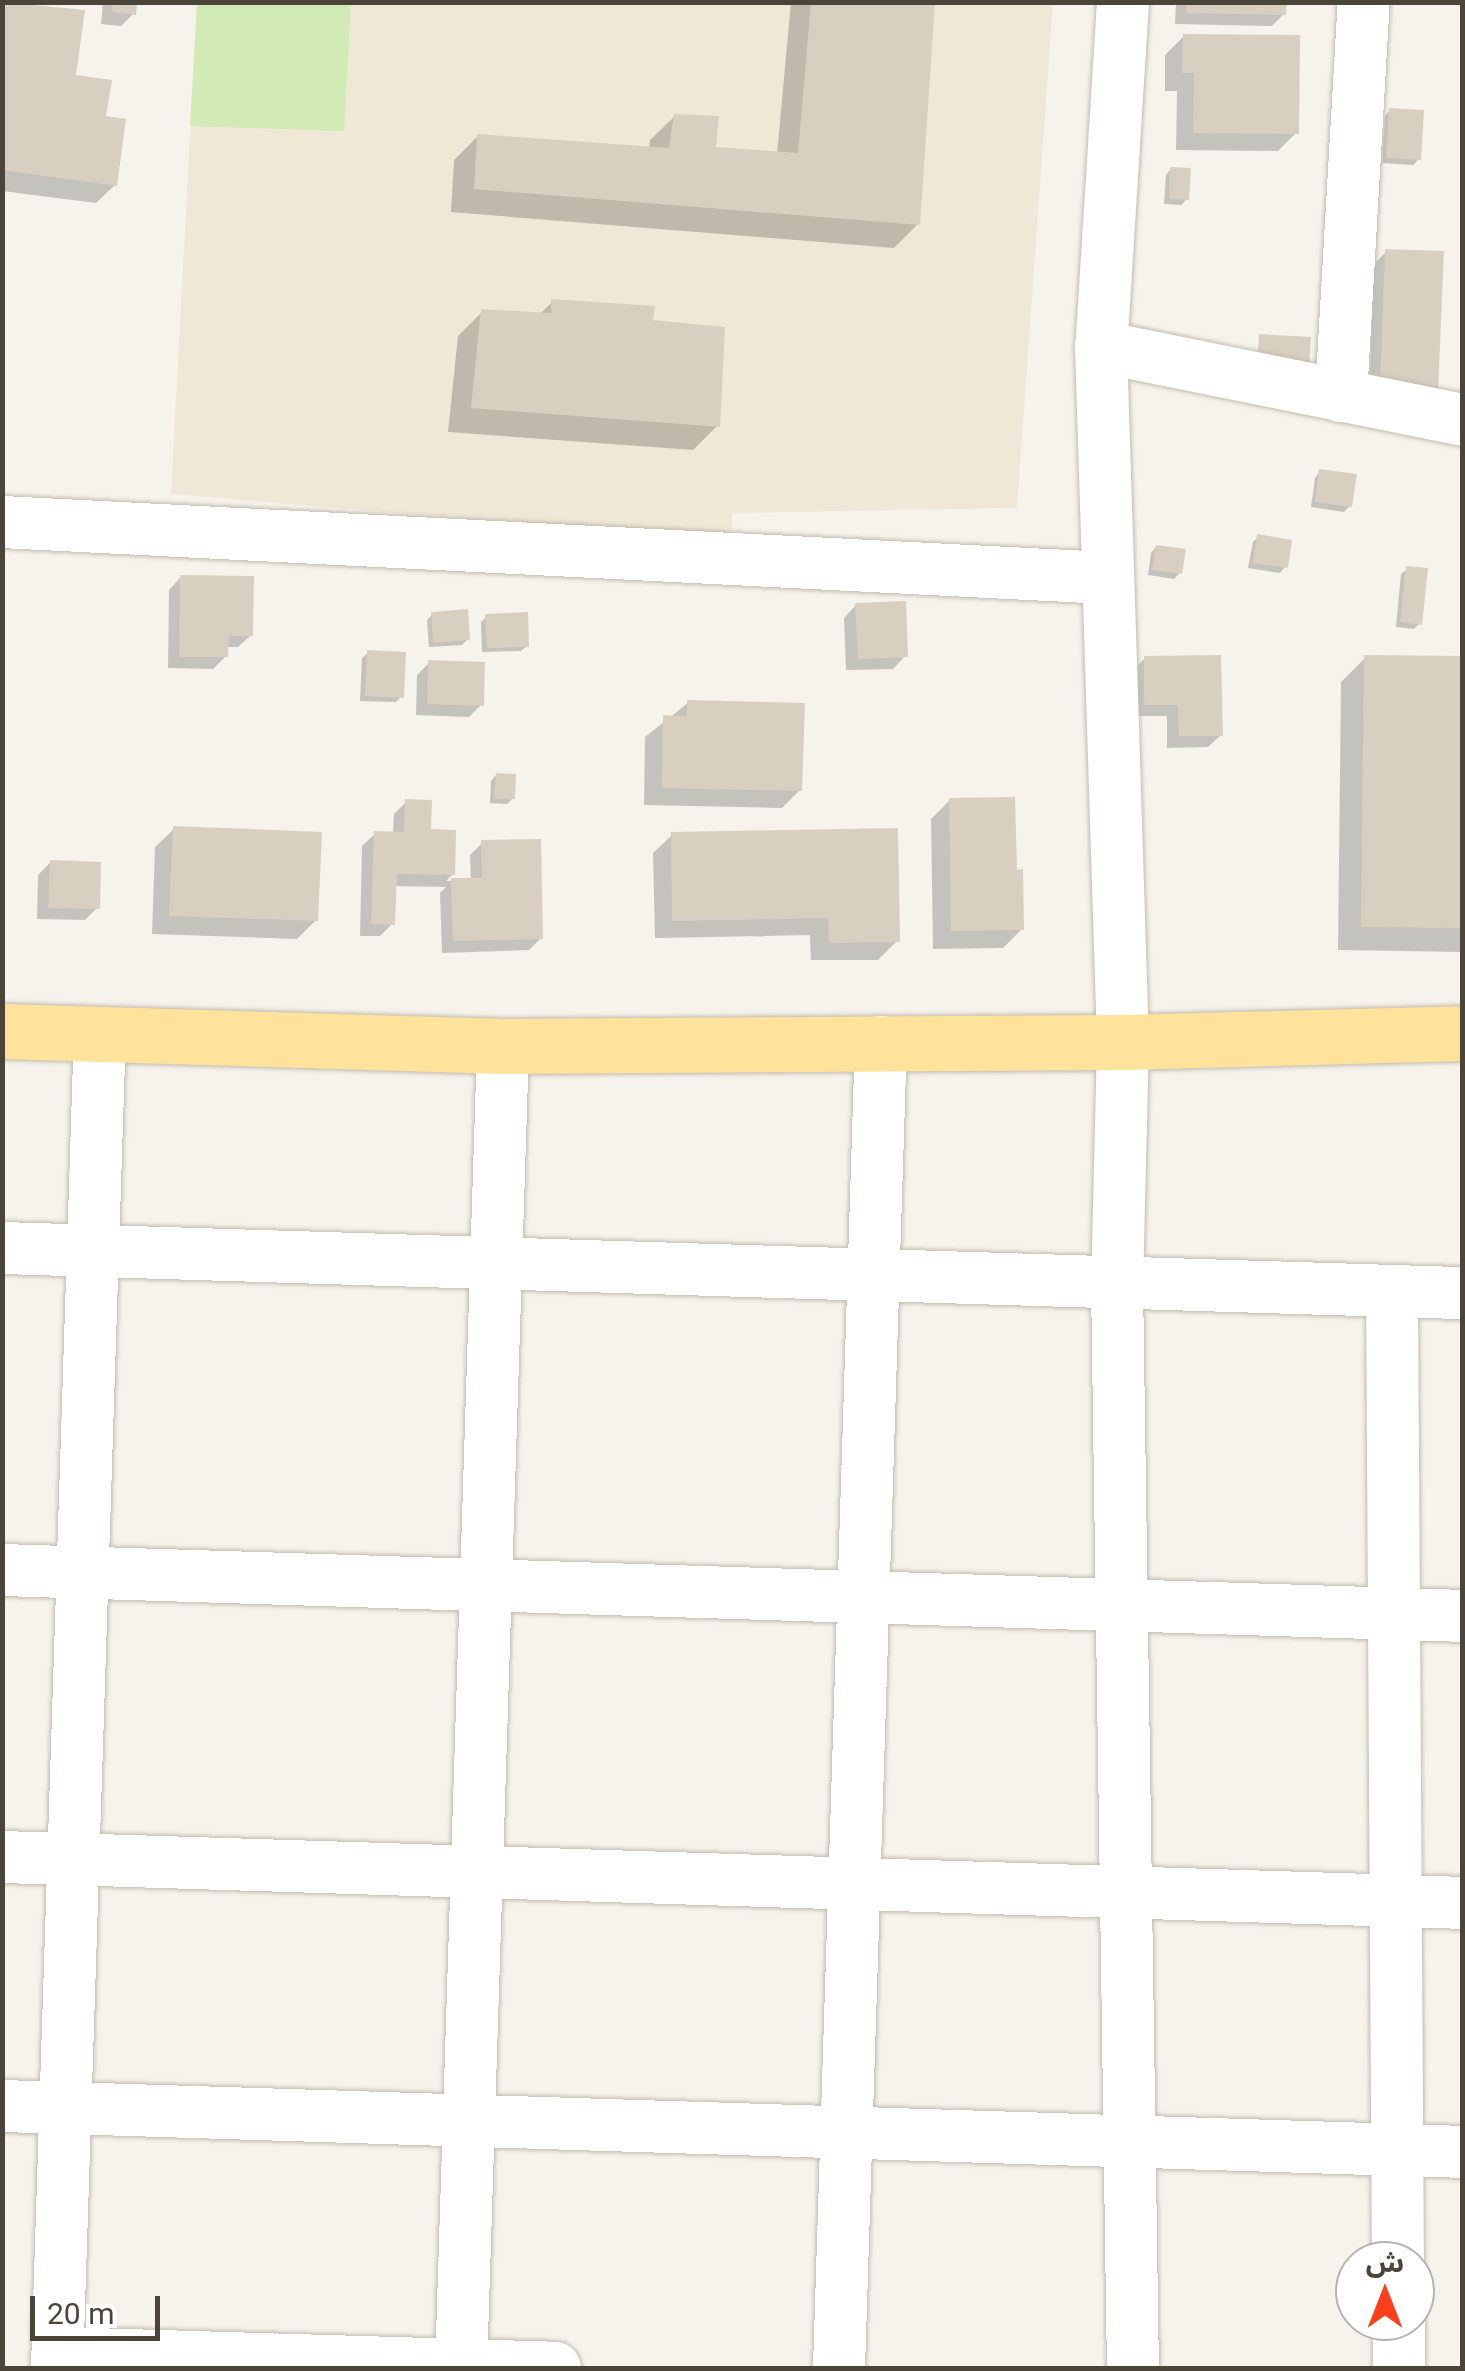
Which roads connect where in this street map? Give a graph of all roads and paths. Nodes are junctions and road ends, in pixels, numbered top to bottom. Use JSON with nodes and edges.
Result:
{"nodes":[{"id":1,"x":1123,"y":2,"type":"edge"},
{"id":2,"x":1364,"y":2,"type":"edge"},
{"id":3,"x":1100,"y":348,"type":"junction"},
{"id":4,"x":1341,"y":396,"type":"junction"},
{"id":5,"x":1462,"y":420,"type":"edge"},
{"id":6,"x":2,"y":522,"type":"edge"},
{"id":7,"x":1108,"y":578,"type":"junction"},
{"id":8,"x":2,"y":1031,"type":"edge"},
{"id":9,"x":100,"y":1032,"type":"junction"},
{"id":10,"x":1462,"y":1033,"type":"edge"},
{"id":11,"x":881,"y":1042,"type":"junction"},
{"id":12,"x":1123,"y":1042,"type":"junction"},
{"id":13,"x":502,"y":1046,"type":"junction"},
{"id":14,"x":2,"y":1248,"type":"edge"},
{"id":15,"x":93,"y":1251,"type":"junction"},
{"id":16,"x":496,"y":1263,"type":"junction"},
{"id":17,"x":874,"y":1275,"type":"junction"},
{"id":18,"x":1117,"y":1282,"type":"junction"},
{"id":19,"x":1392,"y":1291,"type":"junction"},
{"id":20,"x":1462,"y":1293,"type":"edge"},
{"id":21,"x":2,"y":1570,"type":"edge"},
{"id":22,"x":83,"y":1573,"type":"junction"},
{"id":23,"x":486,"y":1586,"type":"junction"},
{"id":24,"x":864,"y":1597,"type":"junction"},
{"id":25,"x":1122,"y":1606,"type":"junction"},
{"id":26,"x":1394,"y":1614,"type":"junction"},
{"id":27,"x":1462,"y":1616,"type":"edge"},
{"id":28,"x":2,"y":1858,"type":"edge"},
{"id":29,"x":74,"y":1860,"type":"junction"},
{"id":30,"x":476,"y":1872,"type":"junction"},
{"id":31,"x":854,"y":1884,"type":"junction"},
{"id":32,"x":1126,"y":1893,"type":"junction"},
{"id":33,"x":1396,"y":1900,"type":"junction"},
{"id":34,"x":1462,"y":1903,"type":"edge"},
{"id":35,"x":2,"y":2106,"type":"edge"},
{"id":36,"x":66,"y":2108,"type":"junction"},
{"id":37,"x":468,"y":2120,"type":"junction"},
{"id":38,"x":847,"y":2132,"type":"junction"},
{"id":39,"x":1130,"y":2141,"type":"junction"},
{"id":40,"x":1397,"y":2150,"type":"junction"},
{"id":41,"x":1462,"y":2152,"type":"edge"},
{"id":42,"x":1398,"y":2241,"type":"edge"},
{"id":43,"x":1398,"y":2341,"type":"edge"},
{"id":44,"x":58,"y":2361,"type":"edge"},
{"id":45,"x":460,"y":2367,"type":"edge"},
{"id":46,"x":555,"y":2368,"type":"edge"},
{"id":47,"x":840,"y":2368,"type":"edge"},
{"id":48,"x":1133,"y":2368,"type":"edge"},
{"id":49,"x":1399,"y":2368,"type":"edge"}],
"edges":[{"from":1,"to":3,"type":"street"},
{"from":2,"to":4,"type":"street"},
{"from":3,"to":4,"type":"street"},
{"from":3,"to":7,"type":"street"},
{"from":4,"to":5,"type":"street"},
{"from":6,"to":7,"type":"street"},
{"from":7,"to":12,"type":"street"},
{"from":8,"to":9,"type":"main road"},
{"from":9,"to":13,"type":"main road"},
{"from":9,"to":15,"type":"street"},
{"from":10,"to":12,"type":"main road"},
{"from":11,"to":12,"type":"main road"},
{"from":11,"to":13,"type":"main road"},
{"from":11,"to":17,"type":"street"},
{"from":12,"to":18,"type":"street"},
{"from":13,"to":16,"type":"street"},
{"from":14,"to":15,"type":"street"},
{"from":15,"to":16,"type":"street"},
{"from":15,"to":22,"type":"street"},
{"from":16,"to":17,"type":"street"},
{"from":16,"to":23,"type":"street"},
{"from":17,"to":18,"type":"street"},
{"from":17,"to":24,"type":"street"},
{"from":18,"to":19,"type":"street"},
{"from":18,"to":25,"type":"street"},
{"from":19,"to":20,"type":"street"},
{"from":19,"to":26,"type":"street"},
{"from":21,"to":22,"type":"street"},
{"from":22,"to":23,"type":"street"},
{"from":22,"to":29,"type":"street"},
{"from":23,"to":24,"type":"street"},
{"from":23,"to":30,"type":"street"},
{"from":24,"to":25,"type":"street"},
{"from":24,"to":31,"type":"street"},
{"from":25,"to":26,"type":"street"},
{"from":25,"to":32,"type":"street"},
{"from":26,"to":27,"type":"street"},
{"from":26,"to":33,"type":"street"},
{"from":28,"to":29,"type":"street"},
{"from":29,"to":30,"type":"street"},
{"from":29,"to":36,"type":"street"},
{"from":30,"to":31,"type":"street"},
{"from":30,"to":37,"type":"street"},
{"from":31,"to":32,"type":"street"},
{"from":31,"to":38,"type":"street"},
{"from":32,"to":33,"type":"street"},
{"from":32,"to":39,"type":"street"},
{"from":33,"to":34,"type":"street"},
{"from":33,"to":40,"type":"street"},
{"from":35,"to":36,"type":"street"},
{"from":36,"to":37,"type":"street"},
{"from":36,"to":44,"type":"street"},
{"from":37,"to":38,"type":"street"},
{"from":37,"to":45,"type":"street"},
{"from":38,"to":39,"type":"street"},
{"from":38,"to":47,"type":"street"},
{"from":39,"to":40,"type":"street"},
{"from":39,"to":48,"type":"street"},
{"from":40,"to":41,"type":"street"},
{"from":40,"to":42,"type":"street"},
{"from":43,"to":49,"type":"street"},
{"from":44,"to":45,"type":"street"},
{"from":45,"to":46,"type":"street"}]}
